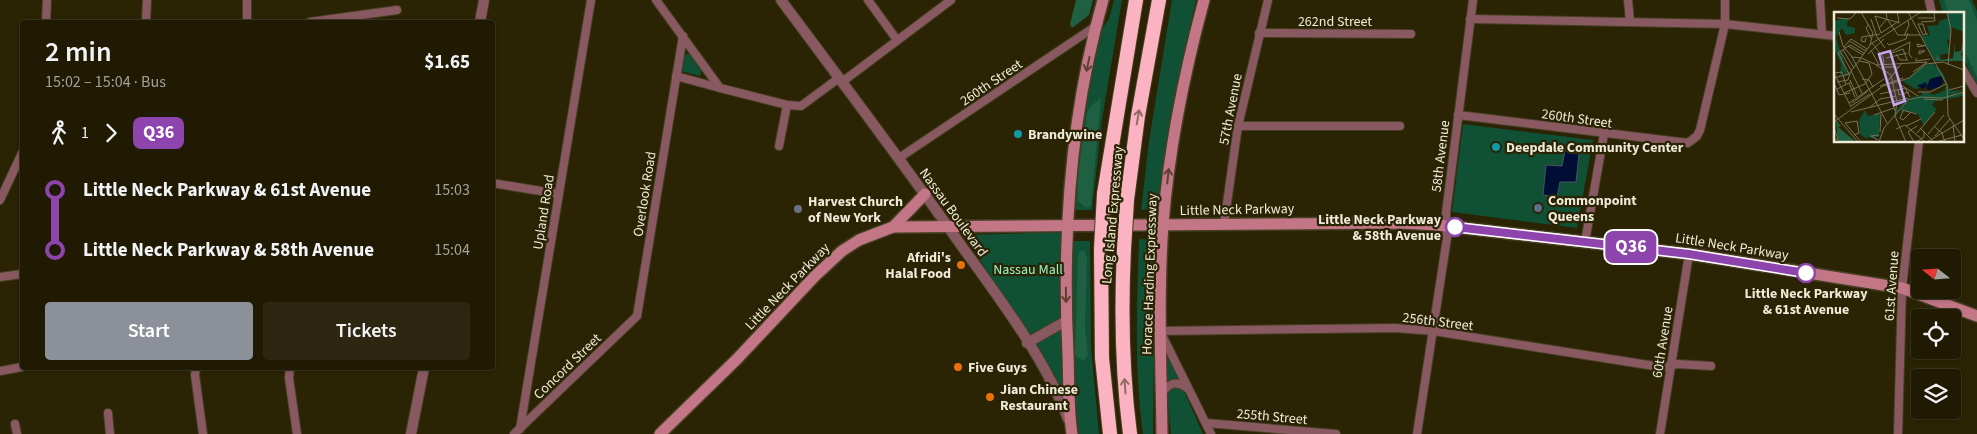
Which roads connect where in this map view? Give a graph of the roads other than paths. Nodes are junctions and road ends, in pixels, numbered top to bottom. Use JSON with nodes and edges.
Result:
{"nodes":[{"id":1,"x":47,"y":0,"type":"edge"},
{"id":2,"x":147,"y":0,"type":"edge"},
{"id":3,"x":247,"y":0,"type":"edge"},
{"id":4,"x":484,"y":0,"type":"edge"},
{"id":5,"x":591,"y":0,"type":"edge"},
{"id":6,"x":656,"y":0,"type":"edge"},
{"id":7,"x":781,"y":0,"type":"edge"},
{"id":8,"x":868,"y":0,"type":"edge"},
{"id":9,"x":951,"y":0,"type":"edge"},
{"id":10,"x":1104,"y":0,"type":"edge"},
{"id":11,"x":1136,"y":0,"type":"edge"},
{"id":12,"x":1159,"y":0,"type":"edge"},
{"id":13,"x":1204,"y":0,"type":"edge"},
{"id":14,"x":1268,"y":0,"type":"edge"},
{"id":15,"x":1473,"y":0,"type":"edge"},
{"id":16,"x":1628,"y":0,"type":"edge"},
{"id":17,"x":1725,"y":0,"type":"edge"},
{"id":18,"x":1820,"y":0,"type":"edge"},
{"id":19,"x":397,"y":10,"type":"dead end"},
{"id":20,"x":1470,"y":19,"type":"junction"},
{"id":21,"x":46,"y":20,"type":"edge"},
{"id":22,"x":146,"y":20,"type":"edge"},
{"id":23,"x":247,"y":20,"type":"edge"},
{"id":24,"x":324,"y":20,"type":"edge"},
{"id":25,"x":480,"y":20,"type":"edge"},
{"id":26,"x":1630,"y":22,"type":"junction"},
{"id":27,"x":1725,"y":24,"type":"junction"},
{"id":28,"x":1096,"y":26,"type":"junction"},
{"id":29,"x":1259,"y":33,"type":"junction"},
{"id":30,"x":1411,"y":34,"type":"dead end"},
{"id":31,"x":1822,"y":34,"type":"junction"},
{"id":32,"x":683,"y":36,"type":"junction"},
{"id":33,"x":1834,"y":36,"type":"edge"},
{"id":34,"x":897,"y":40,"type":"junction"},
{"id":35,"x":1964,"y":72,"type":"edge"},
{"id":36,"x":676,"y":76,"type":"junction"},
{"id":37,"x":841,"y":80,"type":"junction"},
{"id":38,"x":720,"y":88,"type":"junction"},
{"id":39,"x":1977,"y":93,"type":"edge"},
{"id":40,"x":787,"y":105,"type":"junction"},
{"id":41,"x":1458,"y":115,"type":"junction"},
{"id":42,"x":1238,"y":126,"type":"junction"},
{"id":43,"x":1400,"y":126,"type":"dead end"},
{"id":44,"x":1604,"y":134,"type":"junction"},
{"id":45,"x":1920,"y":142,"type":"edge"},
{"id":46,"x":779,"y":146,"type":"dead end"},
{"id":47,"x":20,"y":157,"type":"edge"},
{"id":48,"x":899,"y":158,"type":"junction"},
{"id":49,"x":495,"y":183,"type":"edge"},
{"id":50,"x":559,"y":194,"type":"junction"},
{"id":51,"x":925,"y":194,"type":"junction"},
{"id":52,"x":0,"y":200,"type":"edge"},
{"id":53,"x":1224,"y":224,"type":"junction"},
{"id":54,"x":1163,"y":225,"type":"junction"},
{"id":55,"x":1446,"y":226,"type":"junction"},
{"id":56,"x":893,"y":227,"type":"junction"},
{"id":57,"x":948,"y":227,"type":"junction"},
{"id":58,"x":1066,"y":227,"type":"junction"},
{"id":59,"x":1584,"y":242,"type":"junction"},
{"id":60,"x":1689,"y":254,"type":"junction"},
{"id":61,"x":20,"y":274,"type":"edge"},
{"id":62,"x":0,"y":277,"type":"edge"},
{"id":63,"x":1902,"y":288,"type":"junction"},
{"id":64,"x":637,"y":316,"type":"joint"},
{"id":65,"x":1977,"y":316,"type":"edge"},
{"id":66,"x":1066,"y":321,"type":"junction"},
{"id":67,"x":1160,"y":331,"type":"junction"},
{"id":68,"x":1433,"y":331,"type":"junction"},
{"id":69,"x":1027,"y":343,"type":"junction"},
{"id":70,"x":1671,"y":366,"type":"junction"},
{"id":71,"x":1711,"y":366,"type":"dead end"},
{"id":72,"x":20,"y":367,"type":"edge"},
{"id":73,"x":0,"y":370,"type":"edge"},
{"id":74,"x":196,"y":370,"type":"edge"},
{"id":75,"x":290,"y":370,"type":"edge"},
{"id":76,"x":424,"y":370,"type":"edge"},
{"id":77,"x":1189,"y":389,"type":"junction"},
{"id":78,"x":1161,"y":396,"type":"junction"},
{"id":79,"x":108,"y":413,"type":"dead end"},
{"id":80,"x":1206,"y":423,"type":"junction"},
{"id":81,"x":15,"y":424,"type":"dead end"},
{"id":82,"x":517,"y":432,"type":"edge"},
{"id":83,"x":1072,"y":432,"type":"edge"},
{"id":84,"x":17,"y":434,"type":"edge"},
{"id":85,"x":110,"y":434,"type":"edge"},
{"id":86,"x":203,"y":434,"type":"edge"},
{"id":87,"x":297,"y":434,"type":"edge"},
{"id":88,"x":411,"y":434,"type":"edge"},
{"id":89,"x":660,"y":434,"type":"edge"},
{"id":90,"x":1110,"y":434,"type":"edge"},
{"id":91,"x":1130,"y":434,"type":"edge"},
{"id":92,"x":1162,"y":434,"type":"edge"},
{"id":93,"x":1211,"y":434,"type":"edge"},
{"id":94,"x":1336,"y":434,"type":"edge"},
{"id":95,"x":1417,"y":434,"type":"edge"},
{"id":96,"x":1660,"y":434,"type":"edge"},
{"id":97,"x":1898,"y":434,"type":"edge"}],
"edges":[{"from":1,"to":21,"type":"street"},
{"from":2,"to":22,"type":"street"},
{"from":3,"to":23,"type":"street"},
{"from":4,"to":25,"type":"street"},
{"from":5,"to":50,"type":"street","name":"Upland Road"},
{"from":6,"to":32,"type":"street"},
{"from":7,"to":37,"type":"street","name":"Nassau Boulevard"},
{"from":8,"to":34,"type":"street"},
{"from":9,"to":34,"type":"street"},
{"from":10,"to":28,"type":"main road"},
{"from":11,"to":90,"type":"highway","name":"Long Island Expressway","bridge":true},
{"from":91,"to":12,"type":"highway","name":"Long Island Expressway","one_way":true,"bridge":true},
{"from":54,"to":13,"type":"main road","name":"Horace Harding Expressway","one_way":true},
{"from":14,"to":29,"type":"street","name":"57th Avenue"},
{"from":15,"to":20,"type":"street","name":"58th Avenue"},
{"from":16,"to":26,"type":"street"},
{"from":17,"to":27,"type":"street"},
{"from":18,"to":31,"type":"street"},
{"from":19,"to":24,"type":"street"},
{"from":20,"to":26,"type":"street"},
{"from":20,"to":41,"type":"street","name":"58th Avenue"},
{"from":26,"to":27,"type":"street"},
{"from":27,"to":31,"type":"street"},
{"from":27,"to":44,"type":"street","name":"260th Street"},
{"from":28,"to":48,"type":"street","name":"260th Street"},
{"from":28,"to":58,"type":"main road","one_way":true},
{"from":29,"to":30,"type":"street","name":"262nd Street"},
{"from":29,"to":42,"type":"street","name":"57th Avenue"},
{"from":31,"to":33,"type":"street"},
{"from":32,"to":36,"type":"street","name":"Overlook Road"},
{"from":32,"to":38,"type":"street"},
{"from":34,"to":37,"type":"street"},
{"from":35,"to":39,"type":"street"},
{"from":36,"to":38,"type":"street"},
{"from":36,"to":64,"type":"street","name":"Overlook Road"},
{"from":37,"to":40,"type":"street"},
{"from":37,"to":48,"type":"street","name":"Nassau Boulevard"},
{"from":38,"to":40,"type":"street"},
{"from":40,"to":46,"type":"street"},
{"from":41,"to":44,"type":"street","name":"260th Street"},
{"from":41,"to":55,"type":"street","name":"58th Avenue"},
{"from":42,"to":43,"type":"street"},
{"from":42,"to":53,"type":"street","name":"57th Avenue"},
{"from":44,"to":59,"type":"street"},
{"from":45,"to":63,"type":"street","name":"61st Avenue"},
{"from":47,"to":52,"type":"street"},
{"from":48,"to":51,"type":"street","name":"Nassau Boulevard"},
{"from":49,"to":50,"type":"street"},
{"from":50,"to":82,"type":"street","name":"Upland Road"},
{"from":51,"to":56,"type":"main road"},
{"from":51,"to":57,"type":"street","name":"Nassau Boulevard"},
{"from":53,"to":54,"type":"main road","name":"Little Neck Parkway"},
{"from":53,"to":55,"type":"main road","name":"Little Neck Parkway"},
{"from":54,"to":58,"type":"main road","name":"Little Neck Parkway"},
{"from":54,"to":67,"type":"main road","name":"Horace Harding Expressway"},
{"from":55,"to":59,"type":"main road","name":"Little Neck Parkway"},
{"from":55,"to":68,"type":"street","name":"58th Avenue"},
{"from":56,"to":57,"type":"main road","name":"Little Neck Parkway"},
{"from":56,"to":89,"type":"main road","name":"Little Neck Parkway"},
{"from":57,"to":58,"type":"main road","name":"Little Neck Parkway"},
{"from":57,"to":69,"type":"street","name":"Nassau Boulevard"},
{"from":58,"to":66,"type":"main road","one_way":true},
{"from":59,"to":60,"type":"main road","name":"Little Neck Parkway"},
{"from":60,"to":63,"type":"main road","name":"Little Neck Parkway"},
{"from":60,"to":70,"type":"street","name":"60th Avenue"},
{"from":61,"to":62,"type":"street"},
{"from":63,"to":65,"type":"main road","name":"Little Neck Parkway"},
{"from":63,"to":97,"type":"street","name":"61st Avenue"},
{"from":64,"to":82,"type":"street","name":"Concord Street"},
{"from":66,"to":69,"type":"street"},
{"from":66,"to":83,"type":"main road"},
{"from":67,"to":68,"type":"street","name":"256th Street"},
{"from":67,"to":77,"type":"street"},
{"from":67,"to":78,"type":"main road","name":"Horace Harding Expressway"},
{"from":68,"to":70,"type":"street","name":"256th Street"},
{"from":68,"to":95,"type":"street","name":"58th Avenue"},
{"from":69,"to":83,"type":"street","name":"Nassau Boulevard"},
{"from":70,"to":71,"type":"street","name":"256th Street"},
{"from":70,"to":96,"type":"street","name":"60th Avenue"},
{"from":72,"to":73,"type":"street"},
{"from":74,"to":86,"type":"street"},
{"from":75,"to":87,"type":"street"},
{"from":76,"to":88,"type":"street"},
{"from":77,"to":78,"type":"street"},
{"from":77,"to":80,"type":"street"},
{"from":78,"to":92,"type":"main road","name":"Horace Harding Expressway"},
{"from":79,"to":85,"type":"street"},
{"from":80,"to":93,"type":"street"},
{"from":80,"to":94,"type":"street","name":"255th Street"},
{"from":81,"to":84,"type":"street"}]}
